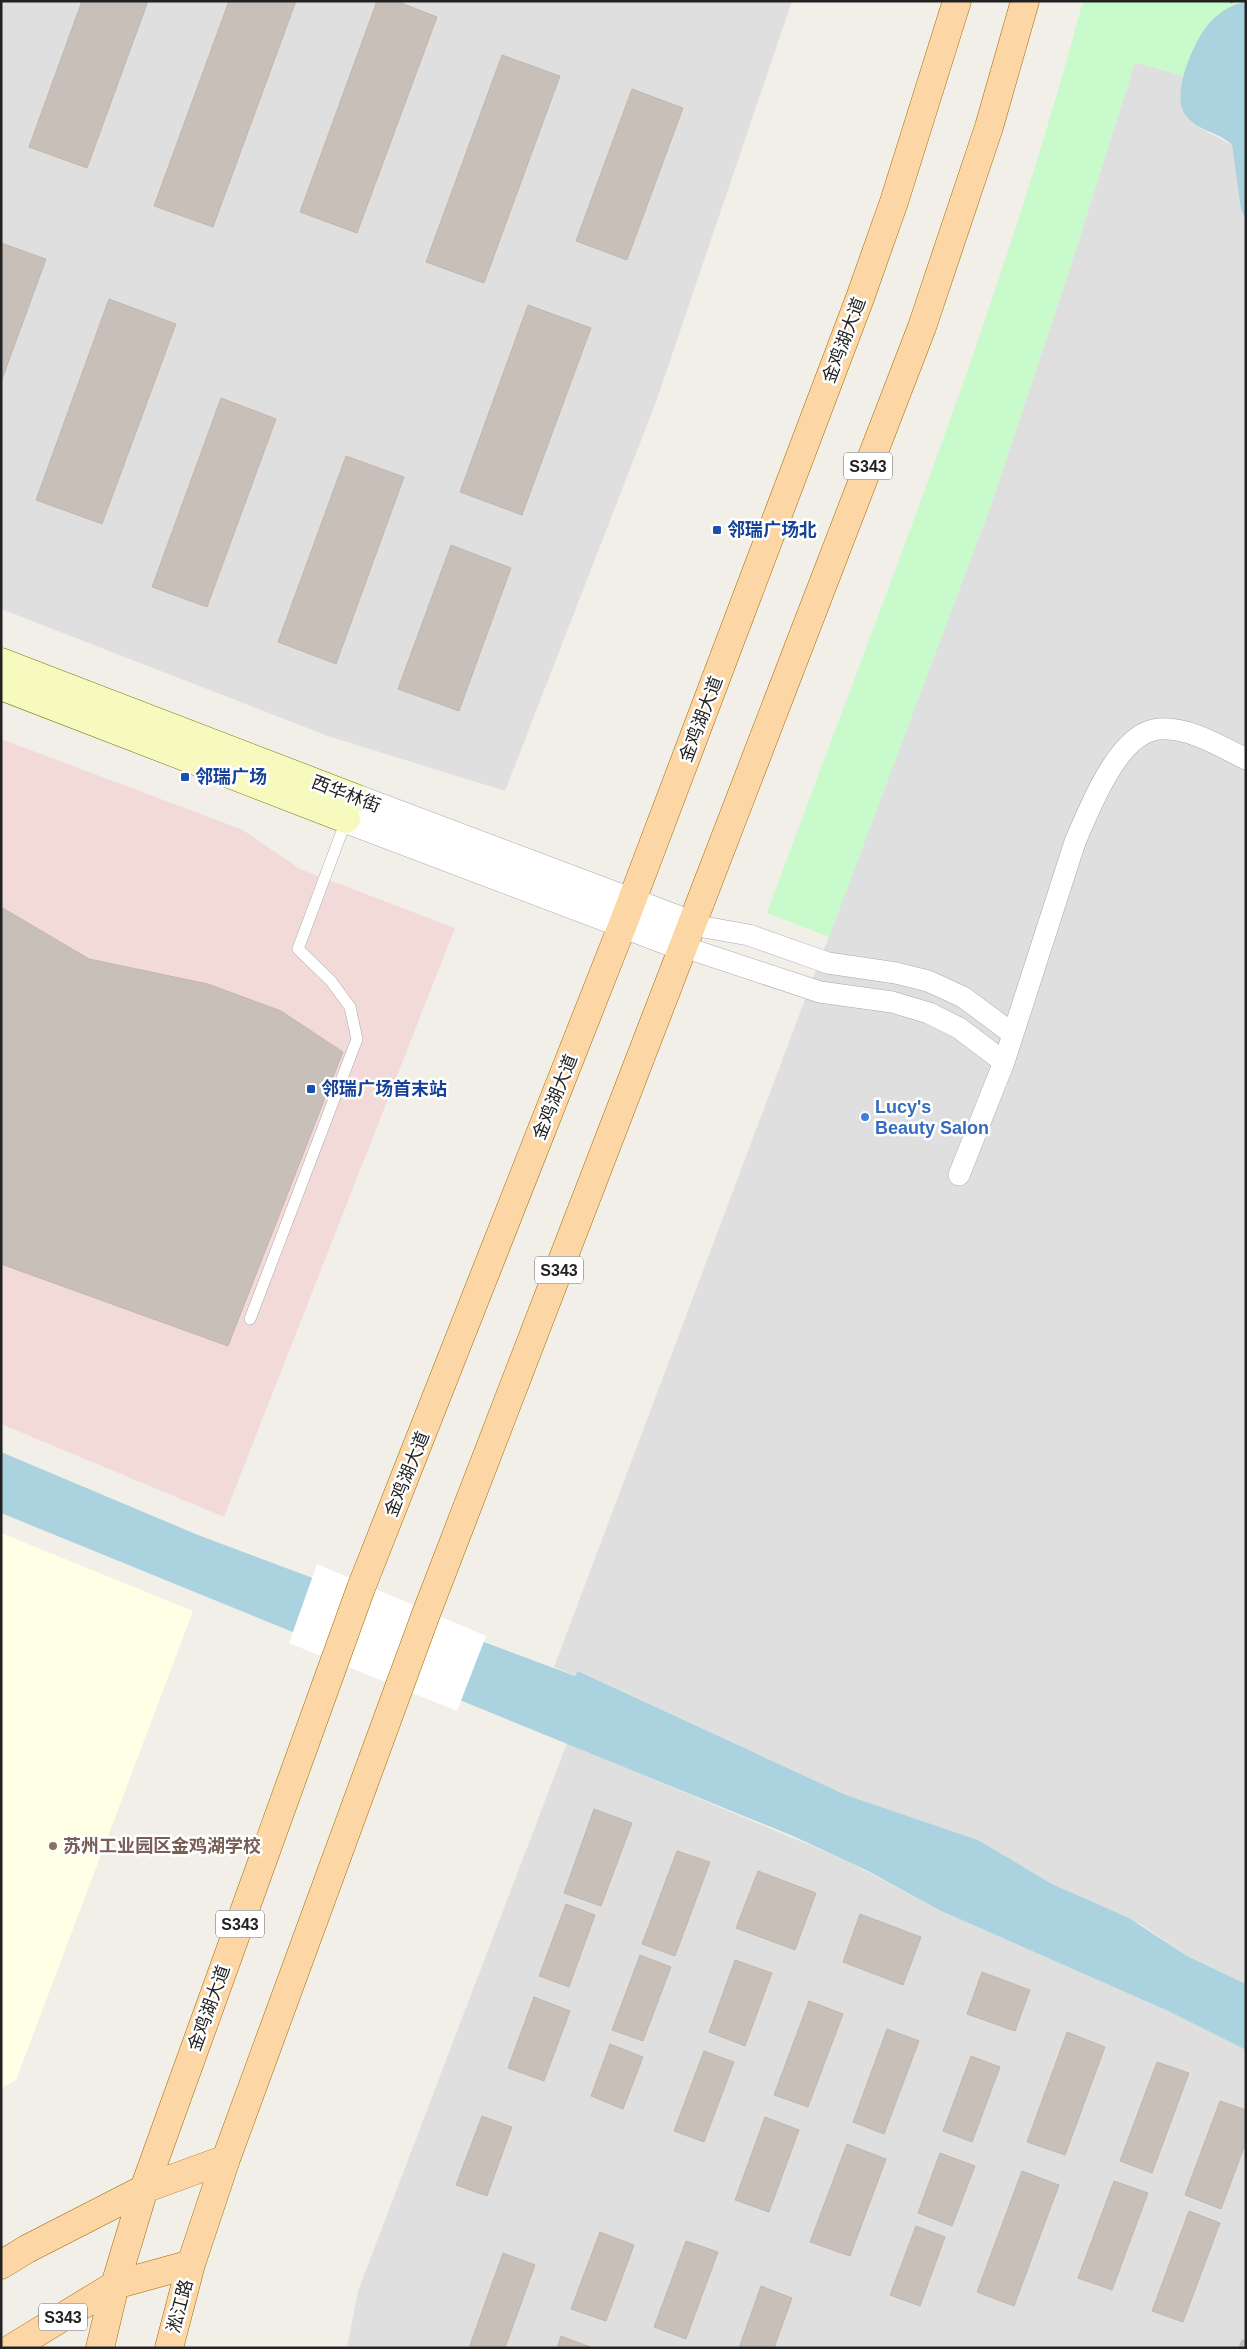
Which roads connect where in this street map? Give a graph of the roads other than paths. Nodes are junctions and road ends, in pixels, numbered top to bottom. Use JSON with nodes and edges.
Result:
{"nodes":[{"id":1,"x":957,"y":1,"type":"edge"},
{"id":2,"x":1025,"y":1,"type":"edge"},
{"id":3,"x":1,"y":662,"type":"edge"},
{"id":4,"x":1,"y":686,"type":"edge"},
{"id":5,"x":1246,"y":759,"type":"edge"},
{"id":6,"x":351,"y":808,"type":"junction"},
{"id":7,"x":627,"y":914,"type":"junction"},
{"id":8,"x":688,"y":936,"type":"junction"},
{"id":9,"x":1013,"y":1034,"type":"junction"},
{"id":10,"x":1004,"y":1062,"type":"junction"},
{"id":11,"x":959,"y":1175,"type":"dead end"},
{"id":12,"x":250,"y":1319,"type":"dead end"},
{"id":13,"x":226,"y":2159,"type":"junction"},
{"id":14,"x":144,"y":2189,"type":"junction"},
{"id":15,"x":190,"y":2264,"type":"junction"},
{"id":16,"x":1,"y":2265,"type":"edge"},
{"id":17,"x":115,"y":2285,"type":"junction"},
{"id":18,"x":12,"y":2348,"type":"edge"},
{"id":19,"x":100,"y":2348,"type":"edge"},
{"id":20,"x":169,"y":2348,"type":"edge"}],
"edges":[{"from":1,"to":7,"type":"main road","name":"金鸡湖大道","number":"S343"},
{"from":2,"to":8,"type":"main road","number":"S343"},
{"from":3,"to":6,"type":"main road","name":"西华林街"},
{"from":4,"to":6,"type":"main road","name":"西华林街"},
{"from":5,"to":9,"type":"street"},
{"from":6,"to":7,"type":"street","name":"西华林街"},
{"from":6,"to":12,"type":"lane"},
{"from":7,"to":8,"type":"street","name":"西华林街"},
{"from":7,"to":14,"type":"main road","name":"金鸡湖大道","number":"S343"},
{"from":8,"to":9,"type":"street"},
{"from":8,"to":10,"type":"street"},
{"from":8,"to":13,"type":"main road","number":"S343"},
{"from":9,"to":10,"type":"street"},
{"from":10,"to":11,"type":"street"},
{"from":13,"to":14,"type":"main road"},
{"from":13,"to":15,"type":"main road","number":"S343"},
{"from":14,"to":16,"type":"main road"},
{"from":14,"to":17,"type":"main road","name":"金鸡湖大道","number":"S343"},
{"from":15,"to":17,"type":"main road","number":"S343"},
{"from":15,"to":20,"type":"main road","name":"淞江路"},
{"from":17,"to":18,"type":"main road","number":"S343"},
{"from":17,"to":19,"type":"main road"}]}
